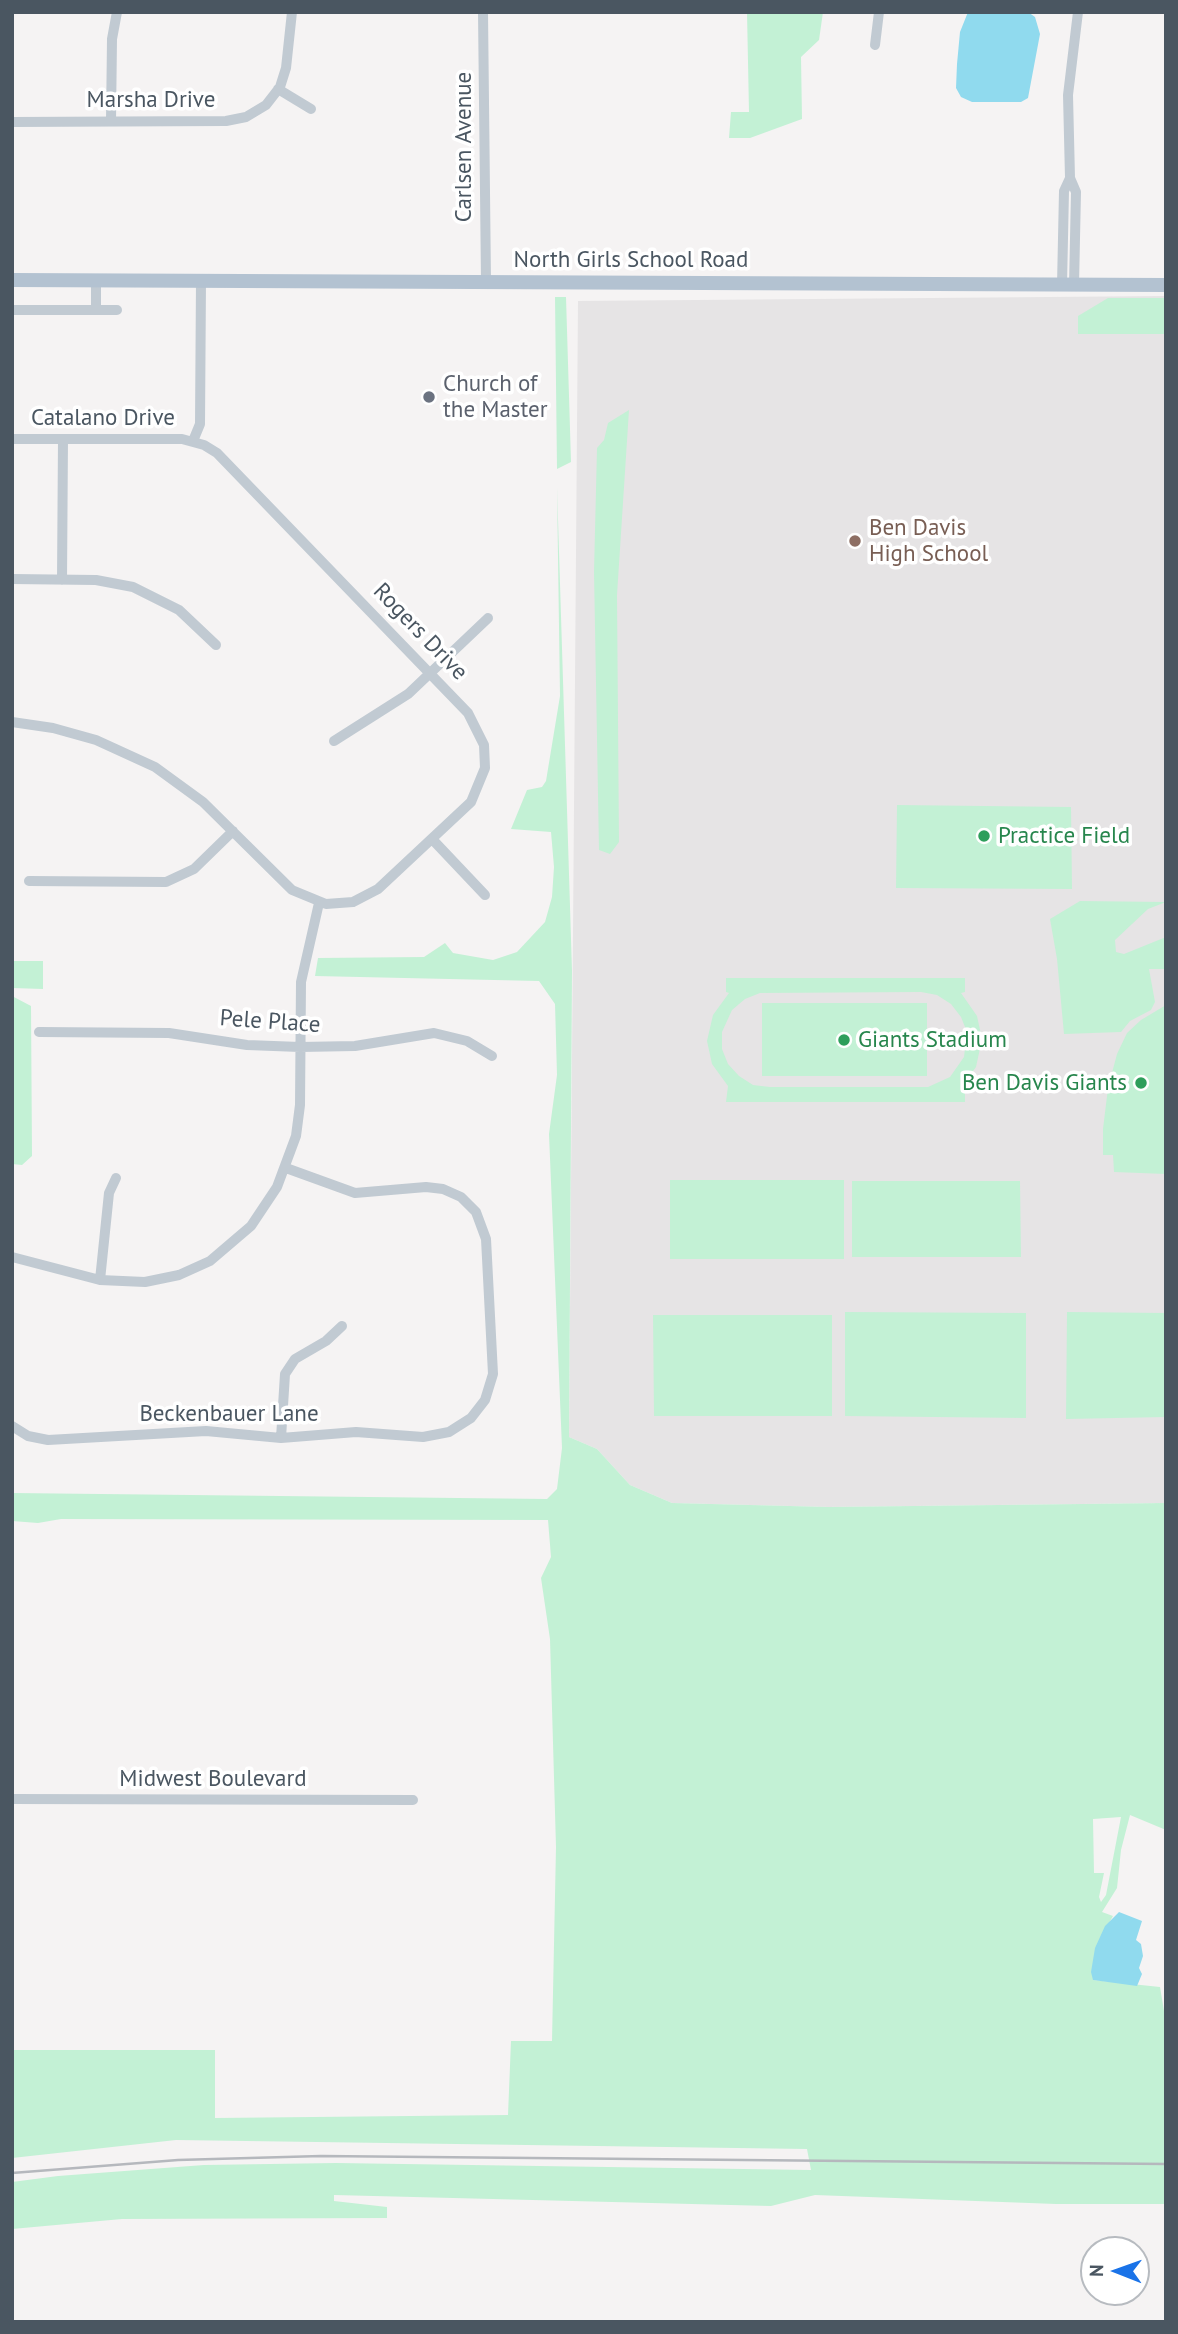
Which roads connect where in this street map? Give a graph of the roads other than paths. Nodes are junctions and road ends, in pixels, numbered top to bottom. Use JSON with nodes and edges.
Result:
{"nodes":[{"id":1,"x":117,"y":12,"type":"edge"},
{"id":2,"x":292,"y":12,"type":"edge"},
{"id":3,"x":483,"y":12,"type":"edge"},
{"id":4,"x":879,"y":12,"type":"edge"},
{"id":5,"x":1078,"y":12,"type":"edge"},
{"id":6,"x":875,"y":45,"type":"dead end"},
{"id":7,"x":278,"y":89,"type":"junction"},
{"id":8,"x":311,"y":109,"type":"dead end"},
{"id":9,"x":110,"y":121,"type":"junction"},
{"id":10,"x":12,"y":122,"type":"edge"},
{"id":11,"x":12,"y":280,"type":"edge"},
{"id":12,"x":96,"y":281,"type":"junction"},
{"id":13,"x":201,"y":281,"type":"junction"},
{"id":14,"x":486,"y":282,"type":"junction"},
{"id":15,"x":1068,"y":285,"type":"junction"},
{"id":16,"x":1166,"y":285,"type":"edge"},
{"id":17,"x":12,"y":310,"type":"edge"},
{"id":18,"x":96,"y":310,"type":"junction"},
{"id":19,"x":117,"y":310,"type":"dead end"},
{"id":20,"x":12,"y":439,"type":"edge"},
{"id":21,"x":62,"y":439,"type":"junction"},
{"id":22,"x":193,"y":441,"type":"junction"},
{"id":23,"x":12,"y":579,"type":"edge"},
{"id":24,"x":62,"y":580,"type":"junction"},
{"id":25,"x":488,"y":618,"type":"dead end"},
{"id":26,"x":216,"y":645,"type":"dead end"},
{"id":27,"x":431,"y":674,"type":"junction"},
{"id":28,"x":12,"y":722,"type":"edge"},
{"id":29,"x":334,"y":741,"type":"dead end"},
{"id":30,"x":233,"y":831,"type":"junction"},
{"id":31,"x":432,"y":839,"type":"junction"},
{"id":32,"x":29,"y":881,"type":"dead end"},
{"id":33,"x":485,"y":895,"type":"dead end"},
{"id":34,"x":319,"y":903,"type":"junction"},
{"id":35,"x":39,"y":1032,"type":"dead end"},
{"id":36,"x":300,"y":1047,"type":"junction"},
{"id":37,"x":492,"y":1056,"type":"dead end"},
{"id":38,"x":286,"y":1168,"type":"junction"},
{"id":39,"x":116,"y":1178,"type":"dead end"},
{"id":40,"x":12,"y":1258,"type":"edge"},
{"id":41,"x":100,"y":1280,"type":"junction"},
{"id":42,"x":342,"y":1326,"type":"dead end"},
{"id":43,"x":12,"y":1426,"type":"edge"},
{"id":44,"x":281,"y":1438,"type":"junction"},
{"id":45,"x":12,"y":1800,"type":"edge"},
{"id":46,"x":413,"y":1800,"type":"dead end"}],
"edges":[{"from":1,"to":9,"type":"street"},
{"from":2,"to":7,"type":"street"},
{"from":3,"to":14,"type":"street","name":"Carlsen Avenue"},
{"from":4,"to":6,"type":"street"},
{"from":5,"to":15,"type":"street"},
{"from":7,"to":8,"type":"street"},
{"from":7,"to":9,"type":"street","name":"Marsha Drive"},
{"from":9,"to":10,"type":"street","name":"Marsha Drive"},
{"from":11,"to":12,"type":"main road","name":"North Girls School Road"},
{"from":12,"to":13,"type":"main road","name":"North Girls School Road"},
{"from":12,"to":18,"type":"street"},
{"from":13,"to":14,"type":"main road","name":"North Girls School Road"},
{"from":13,"to":22,"type":"street"},
{"from":14,"to":15,"type":"main road","name":"North Girls School Road"},
{"from":15,"to":16,"type":"main road","name":"North Girls School Road"},
{"from":17,"to":18,"type":"street"},
{"from":18,"to":19,"type":"street"},
{"from":20,"to":21,"type":"street","name":"Catalano Drive"},
{"from":21,"to":22,"type":"street","name":"Catalano Drive"},
{"from":21,"to":24,"type":"street"},
{"from":22,"to":27,"type":"street","name":"Rogers Drive"},
{"from":23,"to":24,"type":"street"},
{"from":24,"to":26,"type":"street"},
{"from":25,"to":27,"type":"street"},
{"from":27,"to":29,"type":"street"},
{"from":27,"to":31,"type":"street","name":"Rogers Drive"},
{"from":28,"to":30,"type":"street"},
{"from":30,"to":32,"type":"street"},
{"from":30,"to":34,"type":"street"},
{"from":31,"to":33,"type":"street"},
{"from":31,"to":34,"type":"street","name":"Rogers Drive"},
{"from":34,"to":36,"type":"street"},
{"from":35,"to":36,"type":"street","name":"Pele Place"},
{"from":36,"to":37,"type":"street","name":"Pele Place"},
{"from":36,"to":38,"type":"street"},
{"from":38,"to":41,"type":"street"},
{"from":38,"to":44,"type":"street","name":"Beckenbauer Lane"},
{"from":39,"to":41,"type":"street"},
{"from":40,"to":41,"type":"street"},
{"from":42,"to":44,"type":"street"},
{"from":43,"to":44,"type":"street","name":"Beckenbauer Lane"},
{"from":45,"to":46,"type":"street","name":"Midwest Boulevard"}]}
